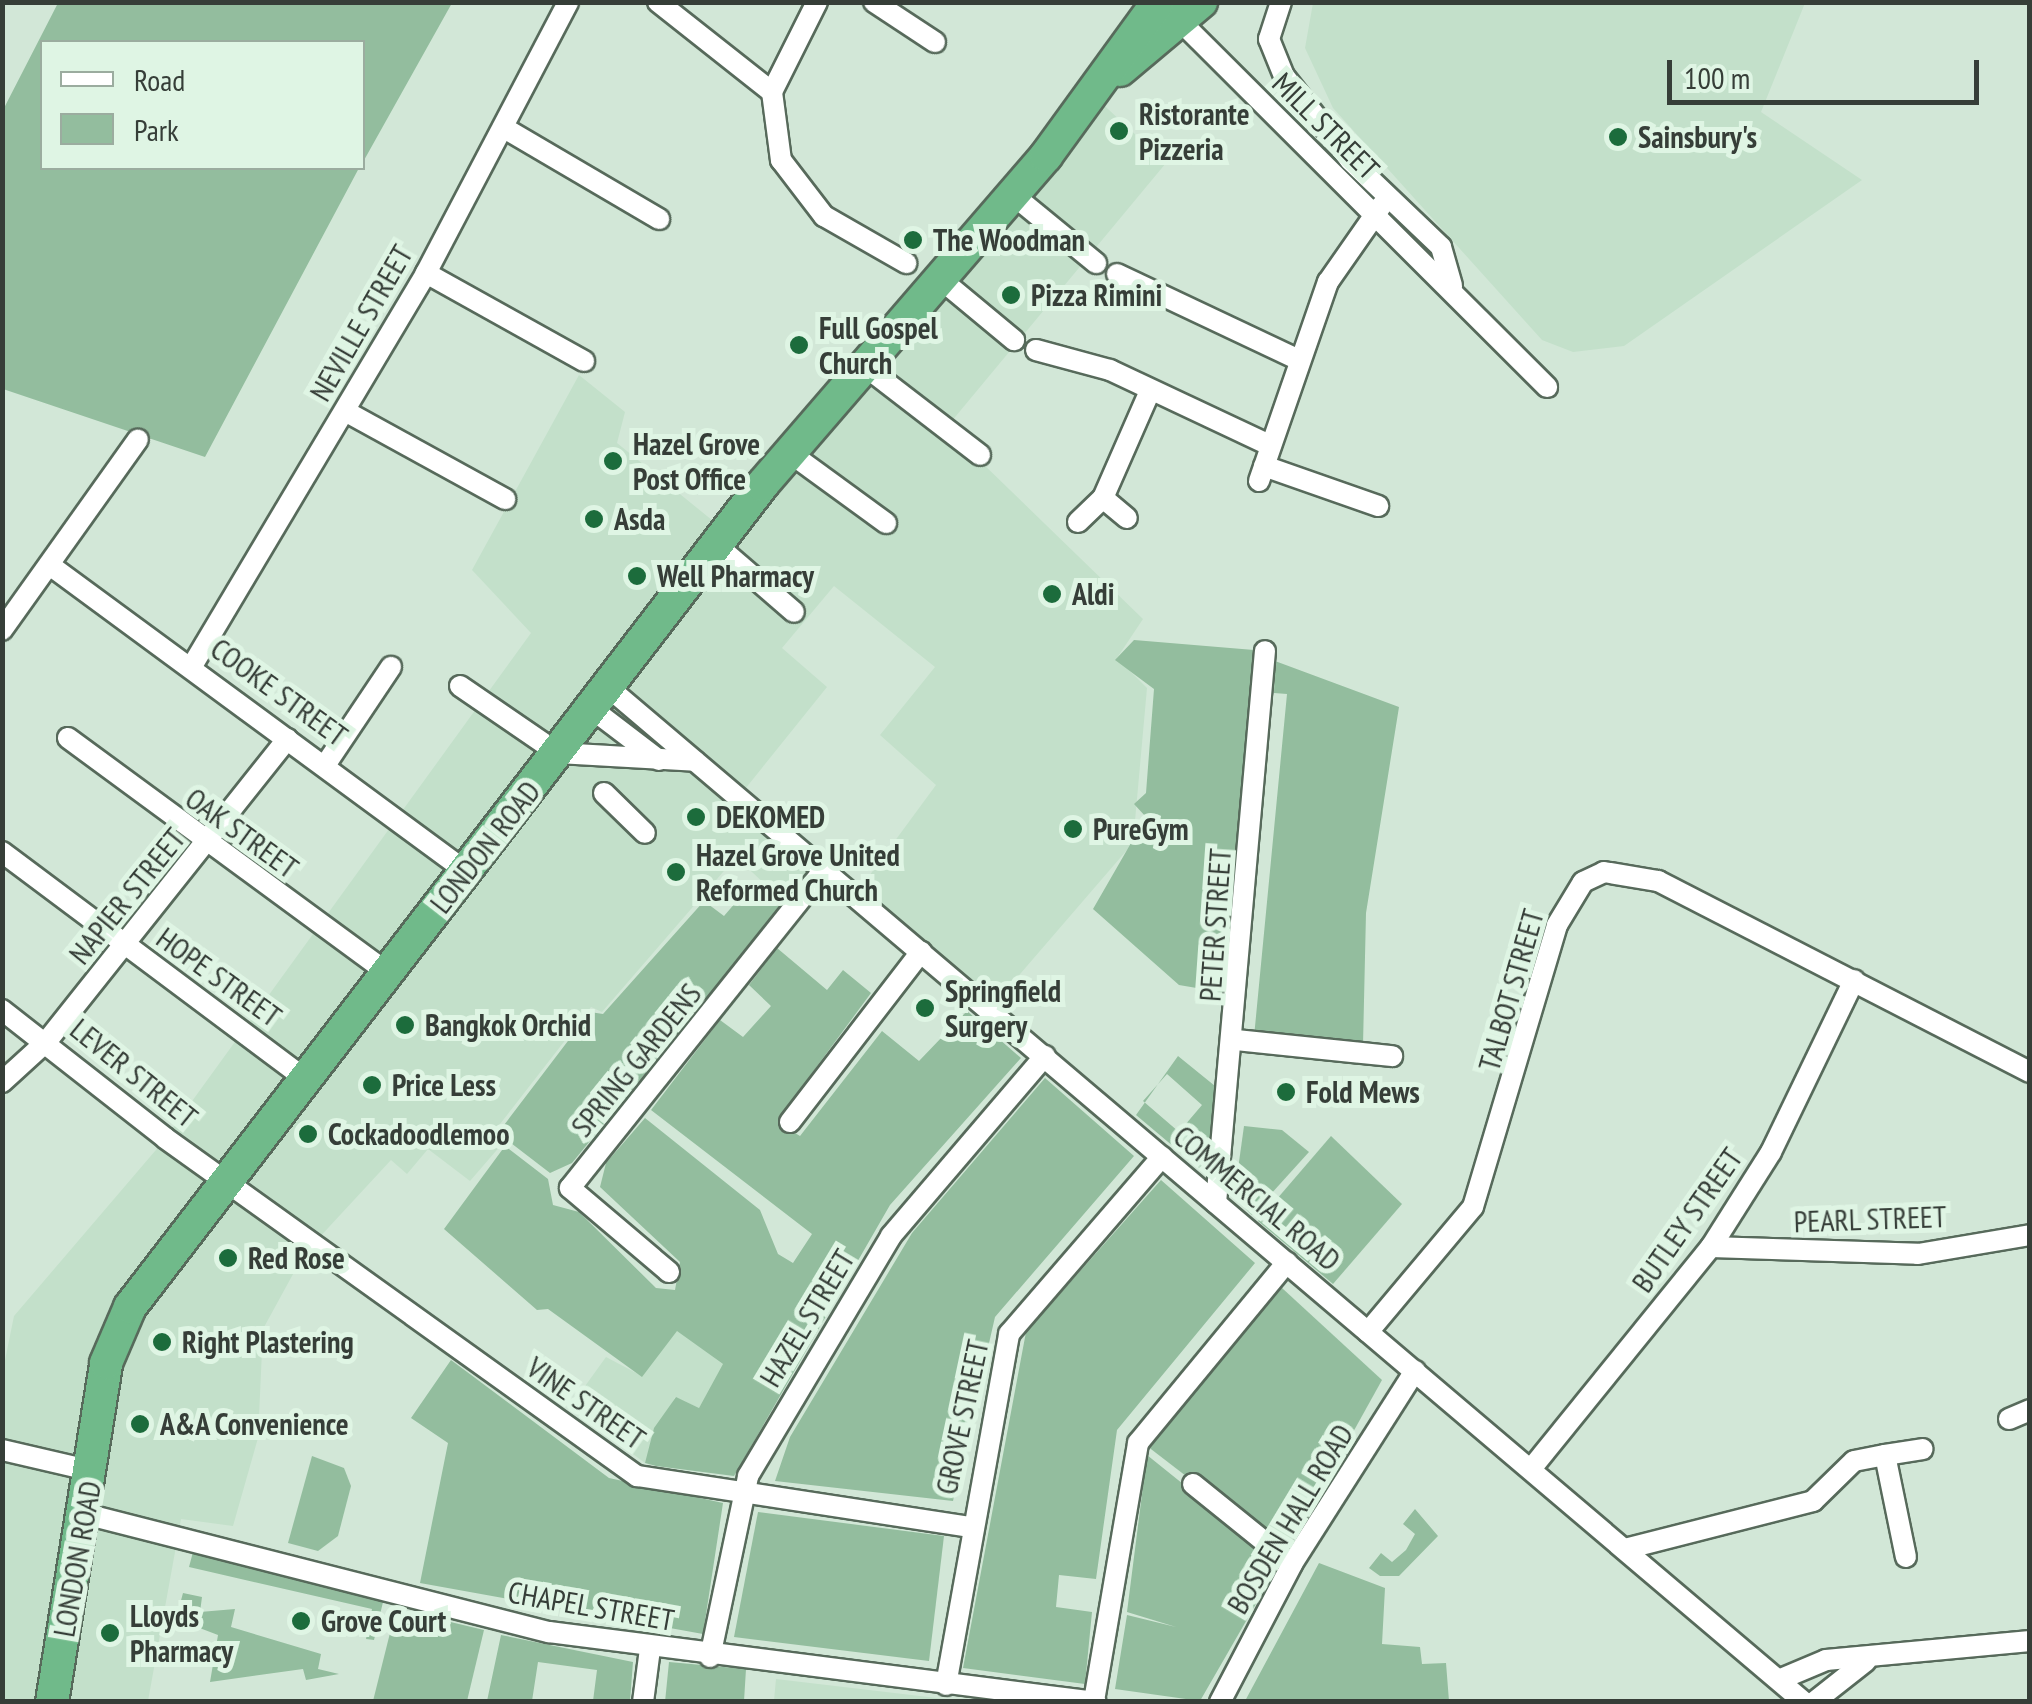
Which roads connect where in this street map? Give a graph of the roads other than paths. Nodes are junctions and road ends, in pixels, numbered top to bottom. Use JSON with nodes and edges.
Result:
{"nodes":[{"id":1,"x":568,"y":2,"type":"edge"},
{"id":2,"x":658,"y":2,"type":"edge"},
{"id":3,"x":817,"y":2,"type":"edge"},
{"id":4,"x":874,"y":2,"type":"edge"},
{"id":5,"x":1281,"y":2,"type":"edge"},
{"id":6,"x":1176,"y":7,"type":"edge"},
{"id":7,"x":935,"y":42,"type":"dead end"},
{"id":8,"x":772,"y":92,"type":"junction"},
{"id":9,"x":504,"y":128,"type":"junction"},
{"id":10,"x":1012,"y":194,"type":"junction"},
{"id":11,"x":1390,"y":198,"type":"junction"},
{"id":12,"x":1372,"y":216,"type":"junction"},
{"id":13,"x":658,"y":219,"type":"dead end"},
{"id":14,"x":906,"y":263,"type":"dead end"},
{"id":15,"x":1096,"y":263,"type":"dead end"},
{"id":16,"x":426,"y":273,"type":"junction"},
{"id":17,"x":1117,"y":274,"type":"dead end"},
{"id":18,"x":938,"y":278,"type":"junction"},
{"id":19,"x":1452,"y":285,"type":"junction"},
{"id":20,"x":1014,"y":340,"type":"dead end"},
{"id":21,"x":1036,"y":350,"type":"dead end"},
{"id":22,"x":1297,"y":359,"type":"junction"},
{"id":23,"x":584,"y":361,"type":"dead end"},
{"id":24,"x":862,"y":364,"type":"junction"},
{"id":25,"x":1547,"y":387,"type":"dead end"},
{"id":26,"x":1150,"y":390,"type":"junction"},
{"id":27,"x":345,"y":411,"type":"junction"},
{"id":28,"x":138,"y":439,"type":"dead end"},
{"id":29,"x":1267,"y":444,"type":"junction"},
{"id":30,"x":790,"y":453,"type":"junction"},
{"id":31,"x":980,"y":454,"type":"dead end"},
{"id":32,"x":1102,"y":498,"type":"junction"},
{"id":33,"x":505,"y":500,"type":"dead end"},
{"id":34,"x":1378,"y":506,"type":"dead end"},
{"id":35,"x":1127,"y":518,"type":"dead end"},
{"id":36,"x":1078,"y":522,"type":"dead end"},
{"id":37,"x":886,"y":524,"type":"dead end"},
{"id":38,"x":719,"y":547,"type":"junction"},
{"id":39,"x":51,"y":566,"type":"junction"},
{"id":40,"x":794,"y":612,"type":"dead end"},
{"id":41,"x":2,"y":630,"type":"edge"},
{"id":42,"x":1265,"y":650,"type":"dead end"},
{"id":43,"x":192,"y":666,"type":"junction"},
{"id":44,"x":391,"y":667,"type":"dead end"},
{"id":45,"x":460,"y":686,"type":"dead end"},
{"id":46,"x":601,"y":699,"type":"junction"},
{"id":47,"x":68,"y":738,"type":"dead end"},
{"id":48,"x":287,"y":738,"type":"junction"},
{"id":49,"x":558,"y":753,"type":"junction"},
{"id":50,"x":695,"y":760,"type":"junction"},
{"id":51,"x":660,"y":761,"type":"junction"},
{"id":52,"x":326,"y":764,"type":"junction"},
{"id":53,"x":604,"y":793,"type":"dead end"},
{"id":54,"x":645,"y":833,"type":"dead end"},
{"id":55,"x":206,"y":847,"type":"junction"},
{"id":56,"x":2,"y":852,"type":"edge"},
{"id":57,"x":826,"y":867,"type":"junction"},
{"id":58,"x":468,"y":872,"type":"junction"},
{"id":59,"x":126,"y":946,"type":"junction"},
{"id":60,"x":921,"y":952,"type":"junction"},
{"id":61,"x":384,"y":972,"type":"junction"},
{"id":62,"x":1854,"y":980,"type":"junction"},
{"id":63,"x":2,"y":1010,"type":"edge"},
{"id":64,"x":1236,"y":1040,"type":"junction"},
{"id":65,"x":47,"y":1041,"type":"junction"},
{"id":66,"x":1045,"y":1056,"type":"junction"},
{"id":67,"x":1392,"y":1056,"type":"dead end"},
{"id":68,"x":2030,"y":1072,"type":"edge"},
{"id":69,"x":304,"y":1078,"type":"junction"},
{"id":70,"x":2,"y":1082,"type":"edge"},
{"id":71,"x":790,"y":1122,"type":"dead end"},
{"id":72,"x":1162,"y":1157,"type":"junction"},
{"id":73,"x":226,"y":1183,"type":"junction"},
{"id":74,"x":1216,"y":1203,"type":"junction"},
{"id":75,"x":2028,"y":1239,"type":"edge"},
{"id":76,"x":1711,"y":1247,"type":"junction"},
{"id":77,"x":1287,"y":1262,"type":"junction"},
{"id":78,"x":669,"y":1272,"type":"dead end"},
{"id":79,"x":1368,"y":1332,"type":"junction"},
{"id":80,"x":1416,"y":1371,"type":"junction"},
{"id":81,"x":2030,"y":1410,"type":"edge"},
{"id":82,"x":2009,"y":1419,"type":"dead end"},
{"id":83,"x":2,"y":1450,"type":"edge"},
{"id":84,"x":1923,"y":1450,"type":"dead end"},
{"id":85,"x":1885,"y":1455,"type":"junction"},
{"id":86,"x":1531,"y":1469,"type":"junction"},
{"id":87,"x":93,"y":1472,"type":"junction"},
{"id":88,"x":1194,"y":1484,"type":"dead end"},
{"id":89,"x":741,"y":1498,"type":"junction"},
{"id":90,"x":85,"y":1514,"type":"junction"},
{"id":91,"x":970,"y":1526,"type":"junction"},
{"id":92,"x":1626,"y":1549,"type":"junction"},
{"id":93,"x":1906,"y":1557,"type":"dead end"},
{"id":94,"x":1292,"y":1564,"type":"junction"},
{"id":95,"x":2030,"y":1641,"type":"edge"},
{"id":96,"x":650,"y":1649,"type":"junction"},
{"id":97,"x":1877,"y":1656,"type":"junction"},
{"id":98,"x":710,"y":1657,"type":"junction"},
{"id":99,"x":1781,"y":1679,"type":"junction"},
{"id":100,"x":946,"y":1685,"type":"junction"},
{"id":101,"x":1095,"y":1701,"type":"edge"},
{"id":102,"x":52,"y":1702,"type":"edge"},
{"id":103,"x":643,"y":1702,"type":"edge"},
{"id":104,"x":1220,"y":1702,"type":"edge"},
{"id":105,"x":1804,"y":1702,"type":"edge"},
{"id":106,"x":1814,"y":1702,"type":"edge"}],
"edges":[{"from":1,"to":9,"type":"street","name":"NEVILLE STREET"},
{"from":2,"to":8,"type":"street"},
{"from":3,"to":8,"type":"street"},
{"from":4,"to":7,"type":"street"},
{"from":5,"to":11,"type":"street","name":"MILL STREET"},
{"from":6,"to":10,"type":"highway","name":"LONDON ROAD"},
{"from":6,"to":12,"type":"street","name":"MILL STREET"},
{"from":8,"to":14,"type":"street"},
{"from":9,"to":13,"type":"street"},
{"from":9,"to":16,"type":"street","name":"NEVILLE STREET"},
{"from":10,"to":15,"type":"street"},
{"from":10,"to":18,"type":"highway","name":"LONDON ROAD"},
{"from":11,"to":12,"type":"street"},
{"from":11,"to":19,"type":"street","name":"MILL STREET"},
{"from":12,"to":19,"type":"street","name":"MILL STREET"},
{"from":12,"to":22,"type":"street"},
{"from":16,"to":23,"type":"street"},
{"from":16,"to":27,"type":"street","name":"NEVILLE STREET"},
{"from":17,"to":22,"type":"street"},
{"from":18,"to":20,"type":"street"},
{"from":18,"to":24,"type":"highway","name":"LONDON ROAD"},
{"from":19,"to":25,"type":"street","name":"MILL STREET"},
{"from":21,"to":26,"type":"street"},
{"from":22,"to":29,"type":"street"},
{"from":24,"to":30,"type":"highway","name":"LONDON ROAD"},
{"from":24,"to":31,"type":"street"},
{"from":26,"to":29,"type":"street"},
{"from":26,"to":32,"type":"street"},
{"from":27,"to":33,"type":"street"},
{"from":27,"to":43,"type":"street","name":"NEVILLE STREET"},
{"from":28,"to":39,"type":"street"},
{"from":29,"to":34,"type":"street"},
{"from":30,"to":37,"type":"street"},
{"from":30,"to":38,"type":"highway","name":"LONDON ROAD"},
{"from":32,"to":35,"type":"street"},
{"from":32,"to":36,"type":"street"},
{"from":38,"to":40,"type":"street"},
{"from":38,"to":46,"type":"highway","name":"LONDON ROAD"},
{"from":39,"to":41,"type":"street"},
{"from":39,"to":43,"type":"street","name":"COOKE STREET"},
{"from":42,"to":64,"type":"street","name":"PETER STREET"},
{"from":43,"to":48,"type":"street","name":"COOKE STREET"},
{"from":44,"to":52,"type":"street"},
{"from":45,"to":49,"type":"street"},
{"from":46,"to":49,"type":"highway","name":"LONDON ROAD"},
{"from":46,"to":50,"type":"street","name":"COMMERCIAL ROAD"},
{"from":46,"to":51,"type":"street"},
{"from":47,"to":55,"type":"street","name":"OAK STREET"},
{"from":48,"to":52,"type":"street","name":"COOKE STREET"},
{"from":48,"to":55,"type":"street","name":"NAPIER STREET"},
{"from":49,"to":51,"type":"street"},
{"from":49,"to":58,"type":"highway","name":"LONDON ROAD"},
{"from":50,"to":51,"type":"street"},
{"from":50,"to":57,"type":"street","name":"COMMERCIAL ROAD"},
{"from":52,"to":58,"type":"street","name":"COOKE STREET"},
{"from":53,"to":54,"type":"street"},
{"from":55,"to":59,"type":"street","name":"NAPIER STREET"},
{"from":55,"to":61,"type":"street","name":"OAK STREET"},
{"from":56,"to":59,"type":"street","name":"HOPE STREET"},
{"from":57,"to":60,"type":"street","name":"COMMERCIAL ROAD"},
{"from":57,"to":78,"type":"street","name":"SPRING GARDENS"},
{"from":58,"to":61,"type":"highway","name":"LONDON ROAD"},
{"from":59,"to":65,"type":"street","name":"NAPIER STREET"},
{"from":59,"to":69,"type":"street","name":"HOPE STREET"},
{"from":60,"to":66,"type":"street","name":"COMMERCIAL ROAD"},
{"from":60,"to":71,"type":"street"},
{"from":61,"to":69,"type":"highway","name":"LONDON ROAD"},
{"from":62,"to":68,"type":"street","name":"TALBOT STREET"},
{"from":62,"to":76,"type":"street","name":"BUTLEY STREET"},
{"from":62,"to":79,"type":"street","name":"TALBOT STREET"},
{"from":63,"to":65,"type":"street","name":"LEVER STREET"},
{"from":64,"to":67,"type":"street"},
{"from":64,"to":74,"type":"street","name":"PETER STREET"},
{"from":65,"to":70,"type":"street","name":"NAPIER STREET"},
{"from":65,"to":73,"type":"street","name":"LEVER STREET"},
{"from":66,"to":72,"type":"street","name":"COMMERCIAL ROAD"},
{"from":66,"to":89,"type":"street","name":"HAZEL STREET"},
{"from":69,"to":73,"type":"highway","name":"LONDON ROAD"},
{"from":72,"to":74,"type":"street","name":"COMMERCIAL ROAD"},
{"from":72,"to":91,"type":"street","name":"GROVE STREET"},
{"from":73,"to":87,"type":"highway","name":"LONDON ROAD"},
{"from":73,"to":89,"type":"street","name":"VINE STREET"},
{"from":74,"to":77,"type":"street","name":"COMMERCIAL ROAD"},
{"from":75,"to":76,"type":"street","name":"PEARL STREET"},
{"from":76,"to":86,"type":"street","name":"BUTLEY STREET"},
{"from":77,"to":79,"type":"street","name":"COMMERCIAL ROAD"},
{"from":77,"to":101,"type":"street"},
{"from":79,"to":80,"type":"street","name":"COMMERCIAL ROAD"},
{"from":80,"to":86,"type":"street","name":"COMMERCIAL ROAD"},
{"from":80,"to":94,"type":"street","name":"BOSDEN HALL ROAD"},
{"from":81,"to":82,"type":"street"},
{"from":83,"to":87,"type":"street"},
{"from":84,"to":85,"type":"street"},
{"from":85,"to":92,"type":"street"},
{"from":85,"to":93,"type":"street"},
{"from":86,"to":92,"type":"street","name":"COMMERCIAL ROAD"},
{"from":87,"to":90,"type":"highway","name":"LONDON ROAD"},
{"from":88,"to":94,"type":"street"},
{"from":89,"to":91,"type":"street","name":"VINE STREET"},
{"from":89,"to":98,"type":"street","name":"HAZEL STREET"},
{"from":90,"to":96,"type":"street","name":"CHAPEL STREET"},
{"from":90,"to":102,"type":"highway","name":"LONDON ROAD"},
{"from":91,"to":100,"type":"street","name":"GROVE STREET"},
{"from":92,"to":99,"type":"street","name":"COMMERCIAL ROAD"},
{"from":94,"to":104,"type":"street","name":"BOSDEN HALL ROAD"},
{"from":95,"to":97,"type":"street"},
{"from":96,"to":98,"type":"street","name":"CHAPEL STREET"},
{"from":96,"to":103,"type":"street"},
{"from":97,"to":99,"type":"street"},
{"from":97,"to":106,"type":"street"},
{"from":98,"to":100,"type":"street","name":"CHAPEL STREET"},
{"from":99,"to":105,"type":"street","name":"COMMERCIAL ROAD"},
{"from":100,"to":101,"type":"street","name":"CHAPEL STREET"}]}
